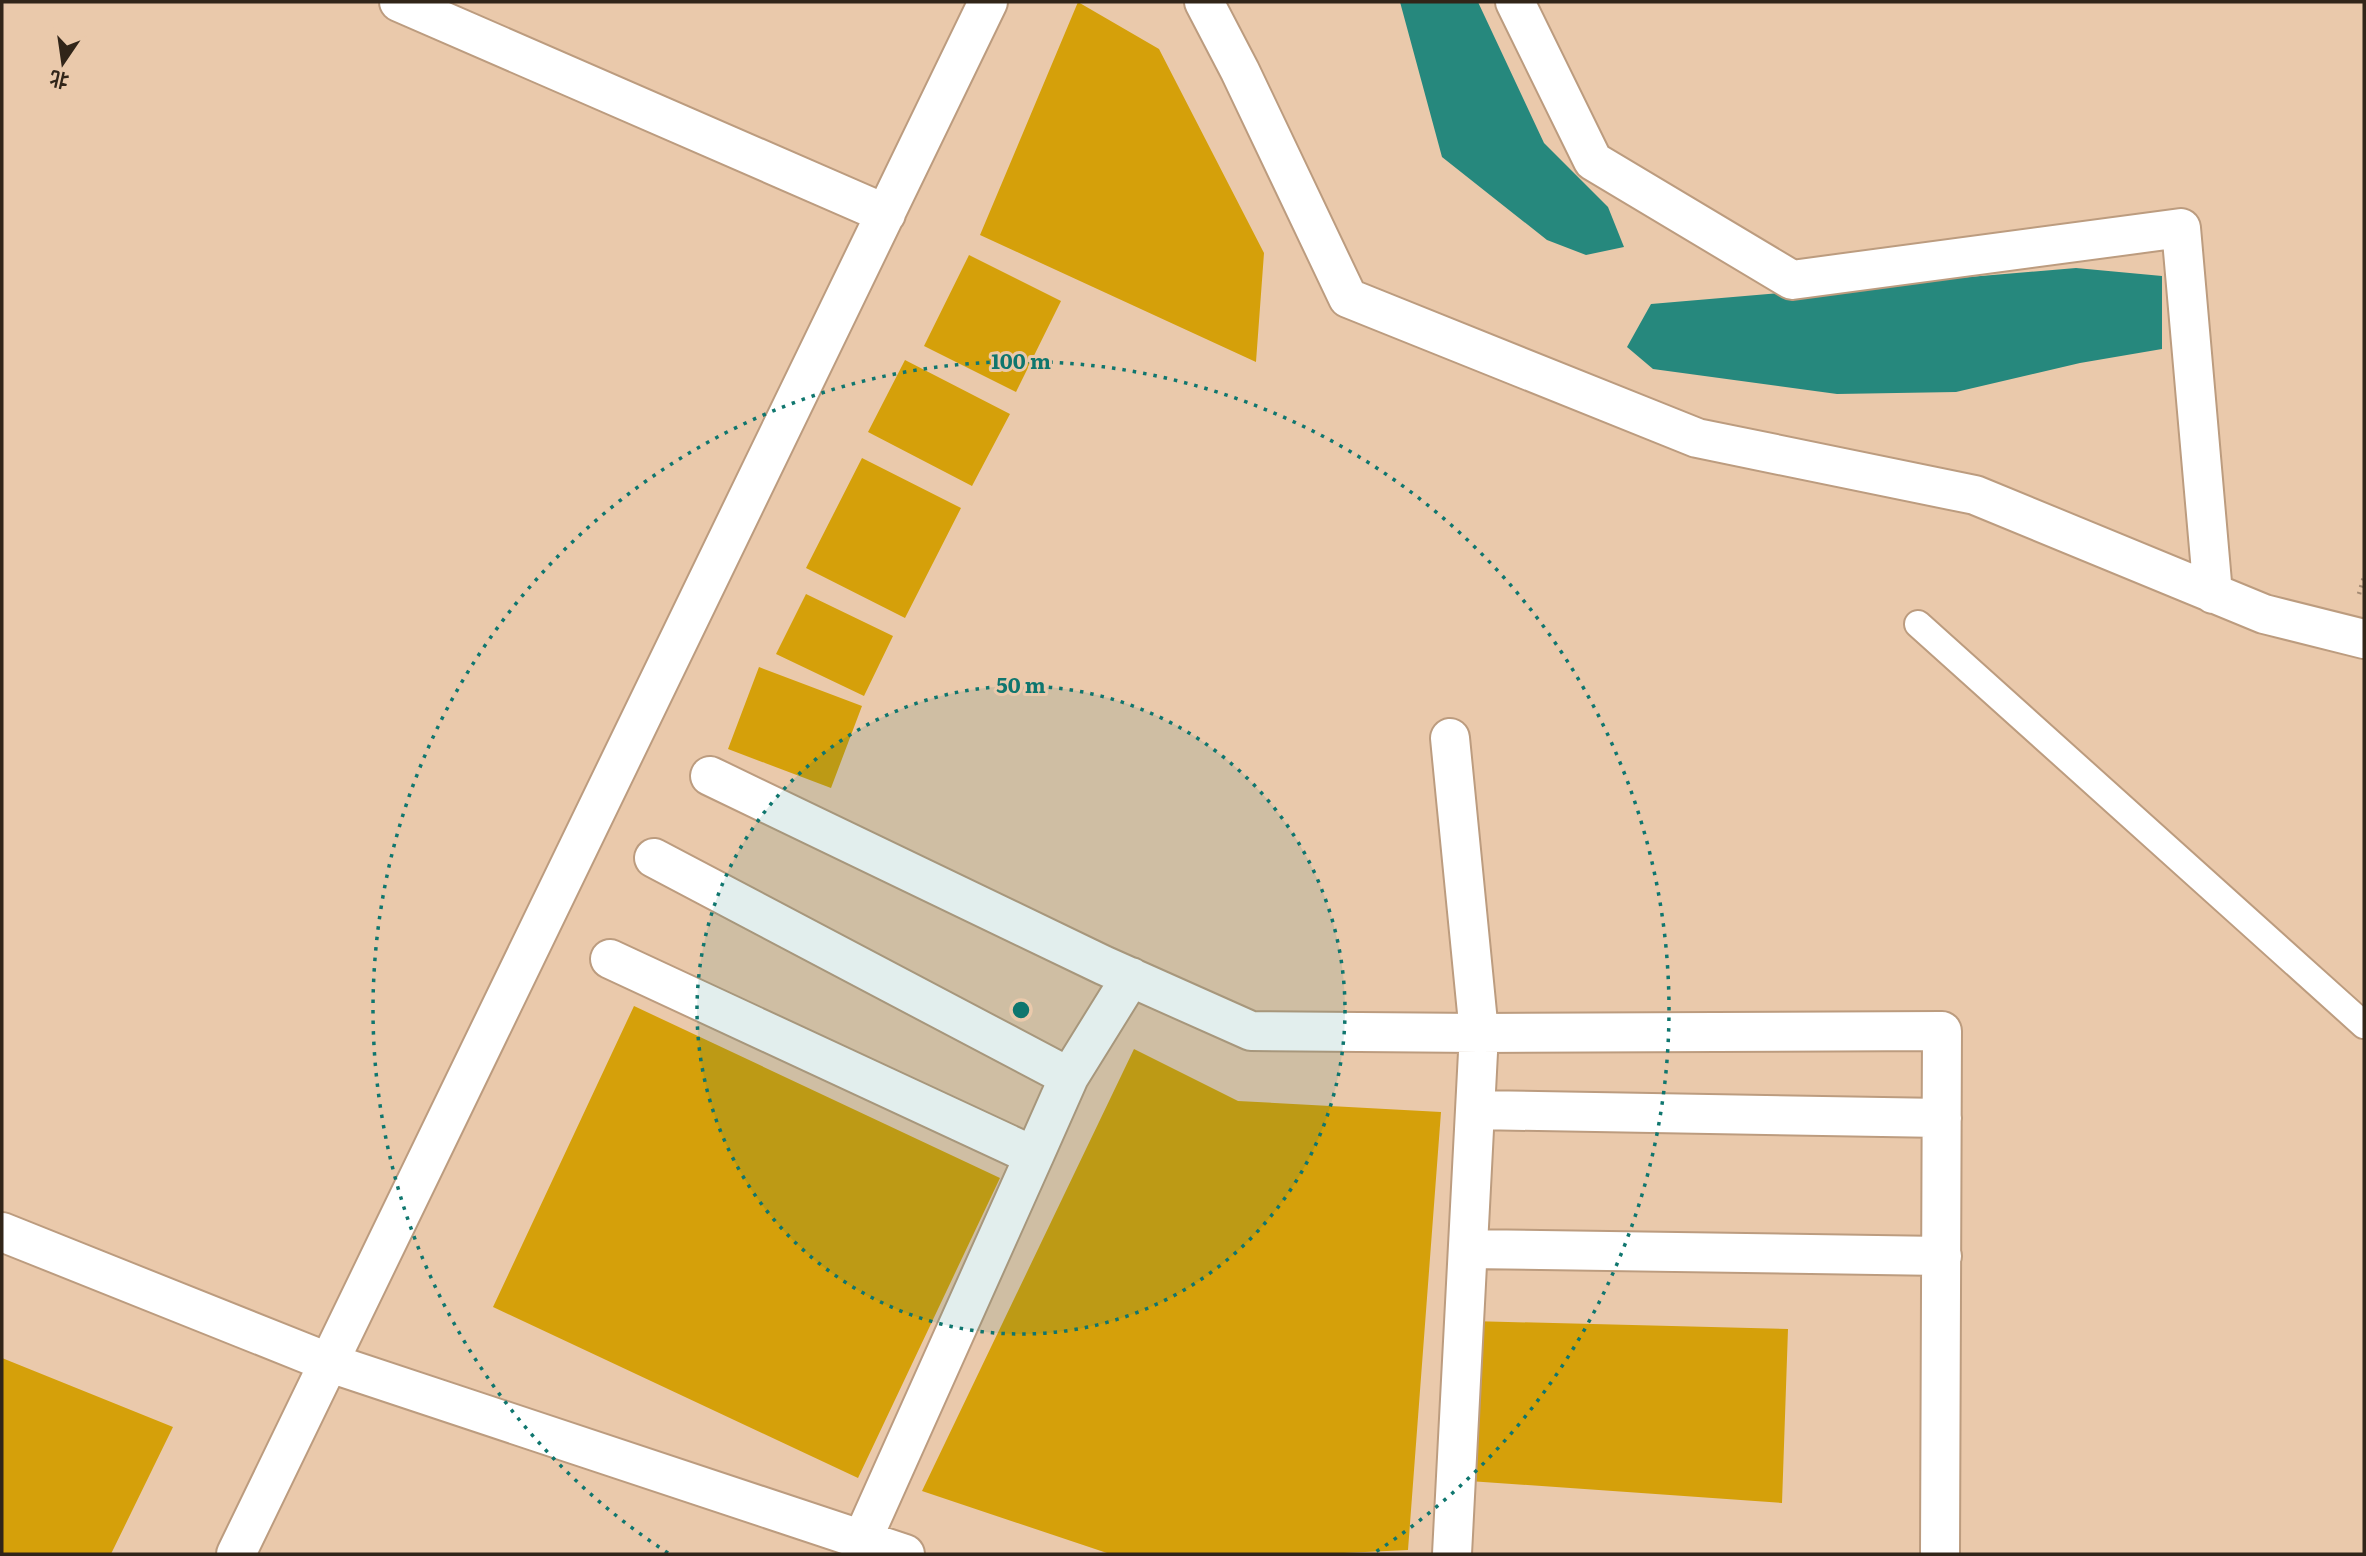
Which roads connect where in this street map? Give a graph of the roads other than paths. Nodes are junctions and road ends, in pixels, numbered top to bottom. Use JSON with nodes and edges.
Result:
{"nodes":[{"id":1,"x":399,"y":2,"type":"edge"},
{"id":2,"x":988,"y":2,"type":"edge"},
{"id":3,"x":1204,"y":2,"type":"edge"},
{"id":4,"x":1515,"y":2,"type":"edge"},
{"id":5,"x":886,"y":214,"type":"junction"},
{"id":6,"x":2213,"y":594,"type":"junction"},
{"id":7,"x":1918,"y":624,"type":"dead end"},
{"id":8,"x":2364,"y":639,"type":"edge"},
{"id":9,"x":1450,"y":738,"type":"dead end"},
{"id":10,"x":710,"y":776,"type":"dead end"},
{"id":11,"x":654,"y":858,"type":"dead end"},
{"id":12,"x":610,"y":959,"type":"dead end"},
{"id":13,"x":1131,"y":977,"type":"junction"},
{"id":14,"x":2364,"y":1025,"type":"edge"},
{"id":15,"x":1479,"y":1033,"type":"junction"},
{"id":16,"x":1069,"y":1077,"type":"junction"},
{"id":17,"x":1475,"y":1110,"type":"junction"},
{"id":18,"x":1942,"y":1118,"type":"junction"},
{"id":19,"x":1034,"y":1156,"type":"junction"},
{"id":20,"x":2,"y":1232,"type":"edge"},
{"id":21,"x":1468,"y":1249,"type":"junction"},
{"id":22,"x":1942,"y":1256,"type":"junction"},
{"id":23,"x":330,"y":1363,"type":"junction"},
{"id":24,"x":862,"y":1540,"type":"junction"},
{"id":25,"x":236,"y":1554,"type":"edge"},
{"id":26,"x":905,"y":1554,"type":"edge"},
{"id":27,"x":1452,"y":1554,"type":"edge"},
{"id":28,"x":1940,"y":1554,"type":"edge"}],
"edges":[{"from":1,"to":5,"type":"street"},
{"from":2,"to":5,"type":"street"},
{"from":3,"to":6,"type":"street"},
{"from":4,"to":6,"type":"street"},
{"from":5,"to":23,"type":"street"},
{"from":6,"to":8,"type":"street"},
{"from":7,"to":14,"type":"lane"},
{"from":9,"to":15,"type":"street"},
{"from":10,"to":13,"type":"street"},
{"from":11,"to":16,"type":"street"},
{"from":12,"to":19,"type":"street"},
{"from":13,"to":15,"type":"street"},
{"from":13,"to":16,"type":"street"},
{"from":15,"to":17,"type":"street"},
{"from":15,"to":18,"type":"street"},
{"from":16,"to":19,"type":"street"},
{"from":17,"to":18,"type":"street"},
{"from":17,"to":21,"type":"street"},
{"from":18,"to":22,"type":"street"},
{"from":19,"to":24,"type":"street"},
{"from":20,"to":23,"type":"street"},
{"from":21,"to":22,"type":"street"},
{"from":21,"to":27,"type":"street"},
{"from":22,"to":28,"type":"street"},
{"from":23,"to":24,"type":"street"},
{"from":23,"to":25,"type":"street"},
{"from":24,"to":26,"type":"street"}]}
